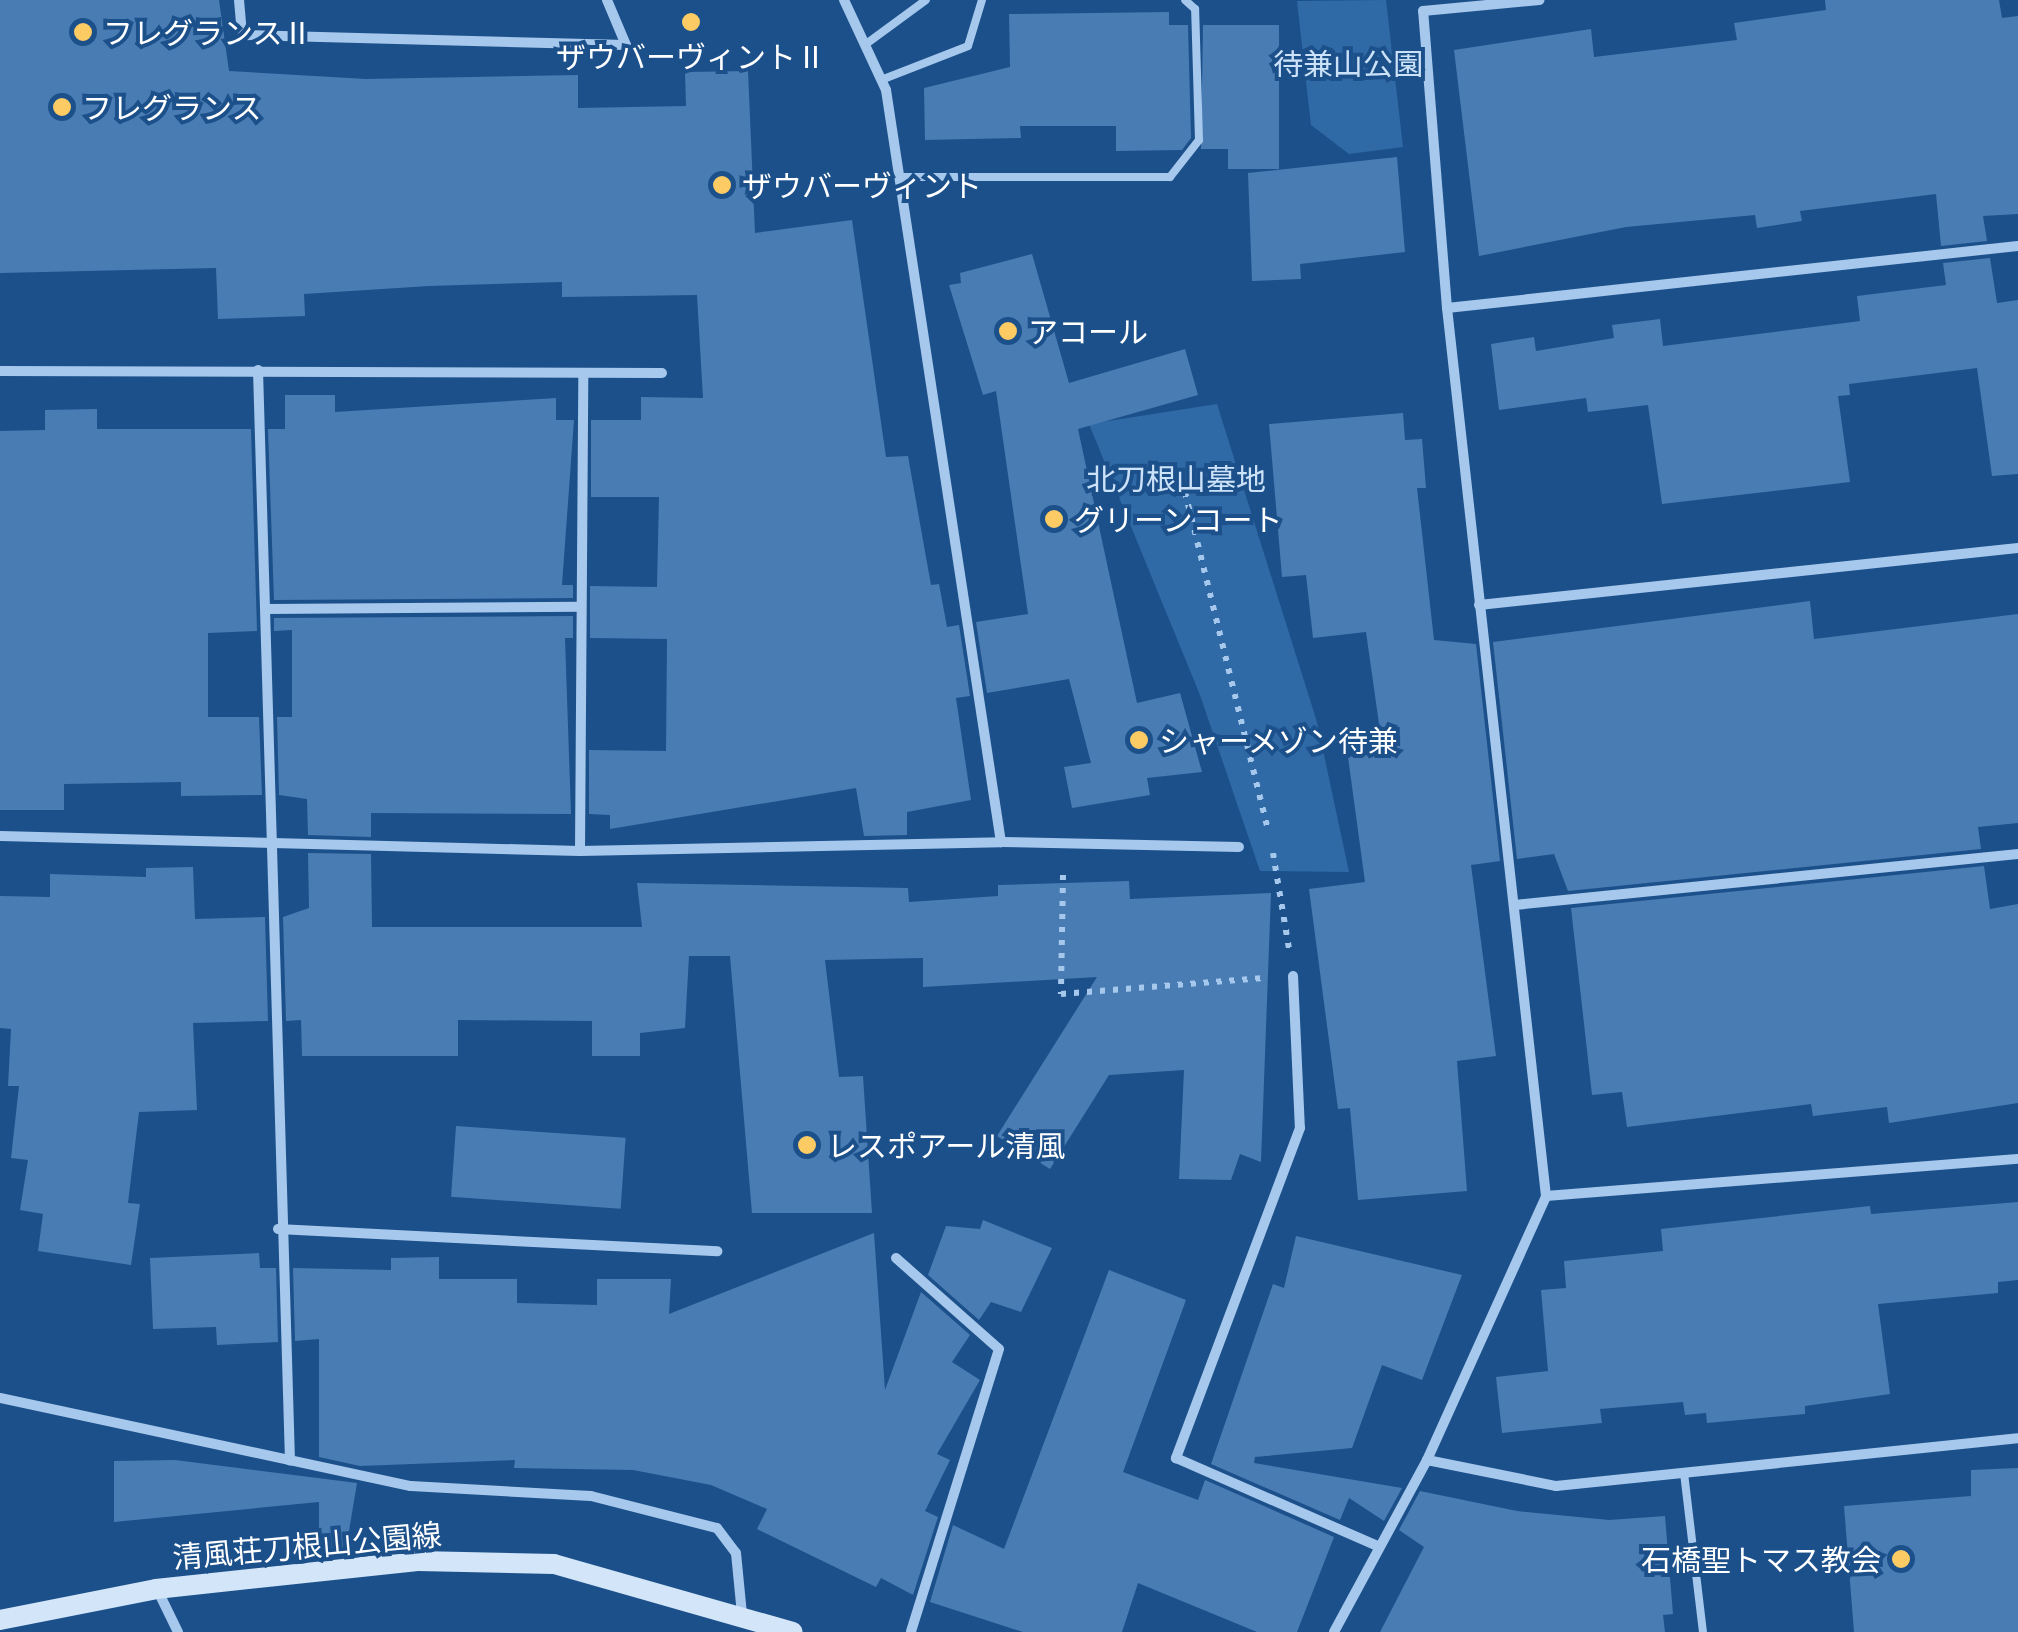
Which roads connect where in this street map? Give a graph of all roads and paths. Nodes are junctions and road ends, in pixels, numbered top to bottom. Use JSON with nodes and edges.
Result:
{"nodes":[{"id":1,"x":239,"y":0,"type":"edge"},
{"id":2,"x":607,"y":0,"type":"edge"},
{"id":3,"x":844,"y":0,"type":"edge"},
{"id":4,"x":926,"y":0,"type":"edge"},
{"id":5,"x":982,"y":0,"type":"edge"},
{"id":6,"x":1185,"y":0,"type":"edge"},
{"id":7,"x":1539,"y":0,"type":"edge"},
{"id":8,"x":866,"y":44,"type":"junction"},
{"id":9,"x":882,"y":80,"type":"junction"},
{"id":10,"x":899,"y":178,"type":"junction"},
{"id":11,"x":2018,"y":246,"type":"edge"},
{"id":12,"x":1447,"y":308,"type":"junction"},
{"id":13,"x":258,"y":370,"type":"junction"},
{"id":14,"x":0,"y":371,"type":"edge"},
{"id":15,"x":662,"y":372,"type":"dead end"},
{"id":16,"x":583,"y":374,"type":"junction"},
{"id":17,"x":1185,"y":492,"type":"dead end"},
{"id":18,"x":2018,"y":548,"type":"edge"},
{"id":19,"x":1479,"y":605,"type":"junction"},
{"id":20,"x":581,"y":607,"type":"junction"},
{"id":21,"x":266,"y":609,"type":"junction"},
{"id":22,"x":0,"y":836,"type":"edge"},
{"id":23,"x":268,"y":840,"type":"junction"},
{"id":24,"x":1001,"y":842,"type":"junction"},
{"id":25,"x":1064,"y":844,"type":"junction"},
{"id":26,"x":1239,"y":847,"type":"dead end"},
{"id":27,"x":580,"y":851,"type":"junction"},
{"id":28,"x":2018,"y":854,"type":"edge"},
{"id":29,"x":1514,"y":906,"type":"junction"},
{"id":30,"x":1293,"y":976,"type":"junction"},
{"id":31,"x":2018,"y":1160,"type":"edge"},
{"id":32,"x":1546,"y":1196,"type":"junction"},
{"id":33,"x":278,"y":1229,"type":"junction"},
{"id":34,"x":718,"y":1251,"type":"dead end"},
{"id":35,"x":896,"y":1258,"type":"dead end"},
{"id":36,"x":0,"y":1398,"type":"edge"},
{"id":37,"x":2018,"y":1438,"type":"edge"},
{"id":38,"x":1427,"y":1460,"type":"junction"},
{"id":39,"x":290,"y":1461,"type":"junction"},
{"id":40,"x":1684,"y":1472,"type":"junction"},
{"id":41,"x":1377,"y":1546,"type":"junction"},
{"id":42,"x":156,"y":1588,"type":"junction"},
{"id":43,"x":742,"y":1614,"type":"junction"},
{"id":44,"x":0,"y":1620,"type":"edge"},
{"id":45,"x":178,"y":1632,"type":"edge"},
{"id":46,"x":793,"y":1632,"type":"edge"},
{"id":47,"x":911,"y":1632,"type":"edge"},
{"id":48,"x":1334,"y":1632,"type":"edge"},
{"id":49,"x":1703,"y":1632,"type":"edge"}],
"edges":[{"from":1,"to":2,"type":"street"},
{"from":3,"to":8,"type":"street"},
{"from":4,"to":8,"type":"lane"},
{"from":5,"to":9,"type":"lane"},
{"from":6,"to":10,"type":"lane"},
{"from":7,"to":12,"type":"street"},
{"from":8,"to":9,"type":"street"},
{"from":9,"to":10,"type":"street"},
{"from":10,"to":24,"type":"street"},
{"from":11,"to":12,"type":"street"},
{"from":12,"to":19,"type":"street"},
{"from":13,"to":14,"type":"street"},
{"from":13,"to":16,"type":"street"},
{"from":13,"to":21,"type":"street"},
{"from":15,"to":16,"type":"street"},
{"from":16,"to":20,"type":"street"},
{"from":17,"to":30,"type":"path"},
{"from":18,"to":19,"type":"street"},
{"from":19,"to":29,"type":"street"},
{"from":20,"to":21,"type":"street"},
{"from":20,"to":27,"type":"street"},
{"from":21,"to":23,"type":"street"},
{"from":22,"to":23,"type":"street"},
{"from":23,"to":27,"type":"street"},
{"from":23,"to":33,"type":"street"},
{"from":24,"to":25,"type":"street"},
{"from":24,"to":27,"type":"street"},
{"from":25,"to":26,"type":"street"},
{"from":25,"to":30,"type":"path"},
{"from":28,"to":29,"type":"street"},
{"from":29,"to":32,"type":"street"},
{"from":30,"to":41,"type":"street"},
{"from":31,"to":32,"type":"street"},
{"from":32,"to":38,"type":"street"},
{"from":33,"to":34,"type":"street"},
{"from":33,"to":39,"type":"street"},
{"from":35,"to":47,"type":"street"},
{"from":36,"to":39,"type":"street"},
{"from":37,"to":40,"type":"street"},
{"from":38,"to":40,"type":"street"},
{"from":38,"to":41,"type":"street"},
{"from":39,"to":43,"type":"street"},
{"from":40,"to":49,"type":"lane"},
{"from":41,"to":48,"type":"street"},
{"from":42,"to":43,"type":"street","name":"清風荘刀根山公園線"},
{"from":42,"to":44,"type":"street","name":"清風荘刀根山公園線"},
{"from":42,"to":45,"type":"street"},
{"from":43,"to":46,"type":"street","name":"清風荘刀根山公園線"}]}
